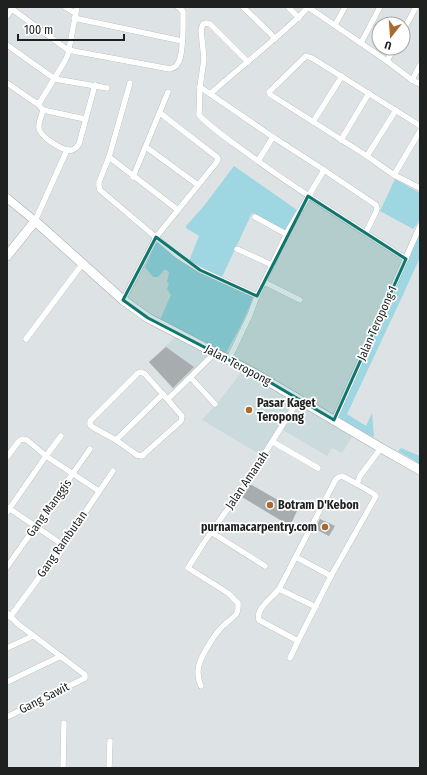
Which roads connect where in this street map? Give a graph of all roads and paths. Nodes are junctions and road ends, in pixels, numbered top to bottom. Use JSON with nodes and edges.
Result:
{"nodes":[{"id":1,"x":65,"y":7,"type":"edge"},
{"id":2,"x":77,"y":7,"type":"edge"},
{"id":3,"x":178,"y":7,"type":"edge"},
{"id":4,"x":243,"y":7,"type":"edge"},
{"id":5,"x":288,"y":7,"type":"edge"},
{"id":6,"x":308,"y":7,"type":"edge"},
{"id":7,"x":345,"y":7,"type":"edge"},
{"id":8,"x":380,"y":7,"type":"edge"},
{"id":9,"x":12,"y":8,"type":"edge"},
{"id":10,"x":416,"y":8,"type":"edge"},
{"id":11,"x":7,"y":16,"type":"edge"},
{"id":12,"x":74,"y":16,"type":"junction"},
{"id":13,"x":411,"y":17,"type":"edge"},
{"id":14,"x":298,"y":18,"type":"junction"},
{"id":15,"x":335,"y":25,"type":"junction"},
{"id":16,"x":275,"y":39,"type":"junction"},
{"id":17,"x":182,"y":41,"type":"junction"},
{"id":18,"x":361,"y":43,"type":"junction"},
{"id":19,"x":7,"y":45,"type":"edge"},
{"id":20,"x":68,"y":50,"type":"junction"},
{"id":21,"x":390,"y":56,"type":"edge"},
{"id":22,"x":387,"y":61,"type":"junction"},
{"id":23,"x":248,"y":62,"type":"junction"},
{"id":24,"x":420,"y":66,"type":"edge"},
{"id":25,"x":342,"y":76,"type":"junction"},
{"id":26,"x":55,"y":79,"type":"junction"},
{"id":27,"x":412,"y":80,"type":"junction"},
{"id":28,"x":7,"y":83,"type":"edge"},
{"id":29,"x":130,"y":83,"type":"dead end"},
{"id":30,"x":420,"y":84,"type":"edge"},
{"id":31,"x":95,"y":85,"type":"junction"},
{"id":32,"x":200,"y":87,"type":"junction"},
{"id":33,"x":107,"y":88,"type":"dead end"},
{"id":34,"x":168,"y":92,"type":"dead end"},
{"id":35,"x":369,"y":93,"type":"junction"},
{"id":36,"x":210,"y":94,"type":"junction"},
{"id":37,"x":38,"y":104,"type":"junction"},
{"id":38,"x":43,"y":110,"type":"junction"},
{"id":39,"x":396,"y":110,"type":"junction"},
{"id":40,"x":160,"y":113,"type":"junction"},
{"id":41,"x":85,"y":119,"type":"junction"},
{"id":42,"x":312,"y":122,"type":"junction"},
{"id":43,"x":420,"y":126,"type":"edge"},
{"id":44,"x":420,"y":131,"type":"edge"},
{"id":45,"x":273,"y":137,"type":"junction"},
{"id":46,"x":341,"y":140,"type":"junction"},
{"id":47,"x":146,"y":147,"type":"junction"},
{"id":48,"x":67,"y":150,"type":"junction"},
{"id":49,"x":367,"y":156,"type":"junction"},
{"id":50,"x":109,"y":158,"type":"junction"},
{"id":51,"x":258,"y":161,"type":"junction"},
{"id":52,"x":324,"y":170,"type":"junction"},
{"id":53,"x":394,"y":175,"type":"junction"},
{"id":54,"x":133,"y":177,"type":"junction"},
{"id":55,"x":198,"y":185,"type":"junction"},
{"id":56,"x":420,"y":188,"type":"edge"},
{"id":57,"x":308,"y":196,"type":"junction"},
{"id":58,"x":7,"y":198,"type":"edge"},
{"id":59,"x":178,"y":210,"type":"junction"},
{"id":60,"x":255,"y":217,"type":"dead end"},
{"id":61,"x":33,"y":219,"type":"junction"},
{"id":62,"x":420,"y":226,"type":"edge"},
{"id":63,"x":366,"y":232,"type":"junction"},
{"id":64,"x":286,"y":234,"type":"junction"},
{"id":65,"x":156,"y":237,"type":"junction"},
{"id":66,"x":237,"y":249,"type":"dead end"},
{"id":67,"x":7,"y":256,"type":"edge"},
{"id":68,"x":406,"y":259,"type":"junction"},
{"id":69,"x":83,"y":263,"type":"junction"},
{"id":70,"x":272,"y":265,"type":"junction"},
{"id":71,"x":264,"y":282,"type":"junction"},
{"id":72,"x":257,"y":296,"type":"junction"},
{"id":73,"x":123,"y":300,"type":"junction"},
{"id":74,"x":300,"y":300,"type":"dead end"},
{"id":75,"x":26,"y":339,"type":"dead end"},
{"id":76,"x":216,"y":353,"type":"junction"},
{"id":77,"x":229,"y":360,"type":"junction"},
{"id":78,"x":191,"y":378,"type":"junction"},
{"id":79,"x":163,"y":394,"type":"junction"},
{"id":80,"x":168,"y":399,"type":"junction"},
{"id":81,"x":299,"y":399,"type":"junction"},
{"id":82,"x":215,"y":404,"type":"dead end"},
{"id":83,"x":334,"y":420,"type":"junction"},
{"id":84,"x":61,"y":436,"type":"dead end"},
{"id":85,"x":116,"y":440,"type":"junction"},
{"id":86,"x":273,"y":442,"type":"junction"},
{"id":87,"x":381,"y":448,"type":"junction"},
{"id":88,"x":90,"y":449,"type":"dead end"},
{"id":89,"x":7,"y":456,"type":"edge"},
{"id":90,"x":46,"y":456,"type":"junction"},
{"id":91,"x":318,"y":468,"type":"dead end"},
{"id":92,"x":420,"y":470,"type":"edge"},
{"id":93,"x":113,"y":471,"type":"dead end"},
{"id":94,"x":73,"y":474,"type":"junction"},
{"id":95,"x":357,"y":484,"type":"junction"},
{"id":96,"x":99,"y":491,"type":"junction"},
{"id":97,"x":8,"y":509,"type":"edge"},
{"id":98,"x":35,"y":526,"type":"junction"},
{"id":99,"x":211,"y":532,"type":"junction"},
{"id":100,"x":63,"y":545,"type":"junction"},
{"id":101,"x":296,"y":557,"type":"junction"},
{"id":102,"x":7,"y":566,"type":"edge"},
{"id":103,"x":265,"y":566,"type":"dead end"},
{"id":104,"x":331,"y":576,"type":"junction"},
{"id":105,"x":279,"y":589,"type":"junction"},
{"id":106,"x":316,"y":607,"type":"junction"},
{"id":107,"x":8,"y":614,"type":"edge"},
{"id":108,"x":32,"y":636,"type":"junction"},
{"id":109,"x":298,"y":640,"type":"junction"},
{"id":110,"x":7,"y":648,"type":"edge"},
{"id":111,"x":61,"y":656,"type":"junction"},
{"id":112,"x":290,"y":658,"type":"dead end"},
{"id":113,"x":7,"y":682,"type":"edge"},
{"id":114,"x":200,"y":686,"type":"dead end"},
{"id":115,"x":7,"y":717,"type":"edge"},
{"id":116,"x":64,"y":723,"type":"dead end"},
{"id":117,"x":110,"y":741,"type":"dead end"},
{"id":118,"x":63,"y":768,"type":"edge"},
{"id":119,"x":109,"y":768,"type":"edge"}],
"edges":[{"from":1,"to":12,"type":"street"},
{"from":2,"to":12,"type":"street"},
{"from":3,"to":17,"type":"street"},
{"from":4,"to":16,"type":"street"},
{"from":5,"to":14,"type":"street"},
{"from":6,"to":14,"type":"street"},
{"from":6,"to":15,"type":"street"},
{"from":7,"to":15,"type":"street"},
{"from":8,"to":18,"type":"street"},
{"from":9,"to":11,"type":"street"},
{"from":9,"to":20,"type":"street"},
{"from":10,"to":13,"type":"street"},
{"from":12,"to":17,"type":"street"},
{"from":12,"to":20,"type":"street"},
{"from":14,"to":16,"type":"street"},
{"from":15,"to":18,"type":"street"},
{"from":16,"to":23,"type":"street"},
{"from":17,"to":20,"type":"street"},
{"from":18,"to":22,"type":"street"},
{"from":19,"to":26,"type":"street"},
{"from":20,"to":26,"type":"street"},
{"from":21,"to":22,"type":"street"},
{"from":22,"to":27,"type":"street"},
{"from":23,"to":32,"type":"street"},
{"from":23,"to":36,"type":"street"},
{"from":24,"to":27,"type":"street"},
{"from":25,"to":35,"type":"street"},
{"from":25,"to":42,"type":"street"},
{"from":25,"to":42,"type":"street"},
{"from":26,"to":31,"type":"street"},
{"from":26,"to":37,"type":"street"},
{"from":27,"to":30,"type":"street"},
{"from":28,"to":37,"type":"street"},
{"from":29,"to":50,"type":"street"},
{"from":31,"to":33,"type":"street"},
{"from":31,"to":41,"type":"street"},
{"from":32,"to":36,"type":"street"},
{"from":32,"to":51,"type":"street"},
{"from":34,"to":40,"type":"street"},
{"from":35,"to":39,"type":"street"},
{"from":35,"to":46,"type":"street"},
{"from":36,"to":45,"type":"street"},
{"from":37,"to":38,"type":"street"},
{"from":38,"to":41,"type":"street"},
{"from":38,"to":48,"type":"street"},
{"from":39,"to":43,"type":"street"},
{"from":39,"to":49,"type":"street"},
{"from":40,"to":47,"type":"street"},
{"from":40,"to":55,"type":"street"},
{"from":41,"to":48,"type":"street"},
{"from":42,"to":46,"type":"street"},
{"from":44,"to":53,"type":"street"},
{"from":45,"to":51,"type":"street"},
{"from":45,"to":52,"type":"street"},
{"from":46,"to":49,"type":"street"},
{"from":47,"to":54,"type":"street"},
{"from":47,"to":55,"type":"street"},
{"from":48,"to":61,"type":"street"},
{"from":49,"to":53,"type":"street"},
{"from":50,"to":54,"type":"street"},
{"from":50,"to":65,"type":"street"},
{"from":51,"to":57,"type":"street"},
{"from":52,"to":57,"type":"street"},
{"from":52,"to":63,"type":"street"},
{"from":53,"to":56,"type":"street"},
{"from":54,"to":59,"type":"street"},
{"from":55,"to":59,"type":"street"},
{"from":57,"to":63,"type":"street"},
{"from":57,"to":64,"type":"street"},
{"from":58,"to":61,"type":"street"},
{"from":59,"to":65,"type":"street"},
{"from":60,"to":64,"type":"street"},
{"from":61,"to":67,"type":"main road"},
{"from":61,"to":69,"type":"main road","name":"Jalan Teropong"},
{"from":62,"to":68,"type":"street","name":"Jalan Teropong 1"},
{"from":63,"to":68,"type":"street"},
{"from":64,"to":70,"type":"street"},
{"from":65,"to":72,"type":"street"},
{"from":65,"to":73,"type":"street"},
{"from":66,"to":70,"type":"street"},
{"from":68,"to":83,"type":"street","name":"Jalan Teropong 1"},
{"from":69,"to":73,"type":"main road","name":"Jalan Teropong"},
{"from":69,"to":75,"type":"street"},
{"from":70,"to":71,"type":"street"},
{"from":71,"to":72,"type":"street"},
{"from":71,"to":74,"type":"street"},
{"from":72,"to":77,"type":"street"},
{"from":73,"to":76,"type":"main road","name":"Jalan Teropong"},
{"from":76,"to":77,"type":"main road","name":"Jalan Teropong"},
{"from":76,"to":78,"type":"street"},
{"from":77,"to":81,"type":"main road","name":"Jalan Teropong"},
{"from":78,"to":80,"type":"street"},
{"from":78,"to":82,"type":"street"},
{"from":79,"to":80,"type":"street"},
{"from":79,"to":85,"type":"street"},
{"from":79,"to":85,"type":"street"},
{"from":80,"to":85,"type":"street"},
{"from":81,"to":83,"type":"main road","name":"Jalan Teropong"},
{"from":81,"to":86,"type":"street","name":"Jalan Amanah"},
{"from":83,"to":87,"type":"main road","name":"Jalan Teropong"},
{"from":84,"to":90,"type":"street"},
{"from":86,"to":91,"type":"street"},
{"from":86,"to":99,"type":"street","name":"Jalan Amanah"},
{"from":87,"to":92,"type":"main road","name":"Jalan Teropong"},
{"from":87,"to":95,"type":"street"},
{"from":88,"to":94,"type":"street","name":"Gang Manggis"},
{"from":89,"to":90,"type":"street"},
{"from":90,"to":94,"type":"street"},
{"from":90,"to":97,"type":"street"},
{"from":93,"to":96,"type":"street","name":"Gang Rambutan"},
{"from":94,"to":96,"type":"street"},
{"from":94,"to":98,"type":"street","name":"Gang Manggis"},
{"from":95,"to":101,"type":"street"},
{"from":95,"to":104,"type":"street"},
{"from":96,"to":100,"type":"street","name":"Gang Rambutan"},
{"from":97,"to":98,"type":"street"},
{"from":98,"to":100,"type":"street"},
{"from":98,"to":102,"type":"street","name":"Gang Manggis"},
{"from":99,"to":103,"type":"street"},
{"from":99,"to":114,"type":"street","name":"Jalan Amanah"},
{"from":100,"to":107,"type":"street","name":"Gang Rambutan"},
{"from":101,"to":104,"type":"street"},
{"from":101,"to":105,"type":"street"},
{"from":104,"to":106,"type":"street"},
{"from":105,"to":106,"type":"street"},
{"from":105,"to":109,"type":"street"},
{"from":106,"to":109,"type":"street"},
{"from":107,"to":108,"type":"street"},
{"from":108,"to":110,"type":"street"},
{"from":108,"to":111,"type":"street"},
{"from":109,"to":112,"type":"street"},
{"from":111,"to":113,"type":"street"},
{"from":111,"to":115,"type":"street","name":"Gang Sawit"},
{"from":116,"to":118,"type":"street"},
{"from":117,"to":119,"type":"street"}]}
